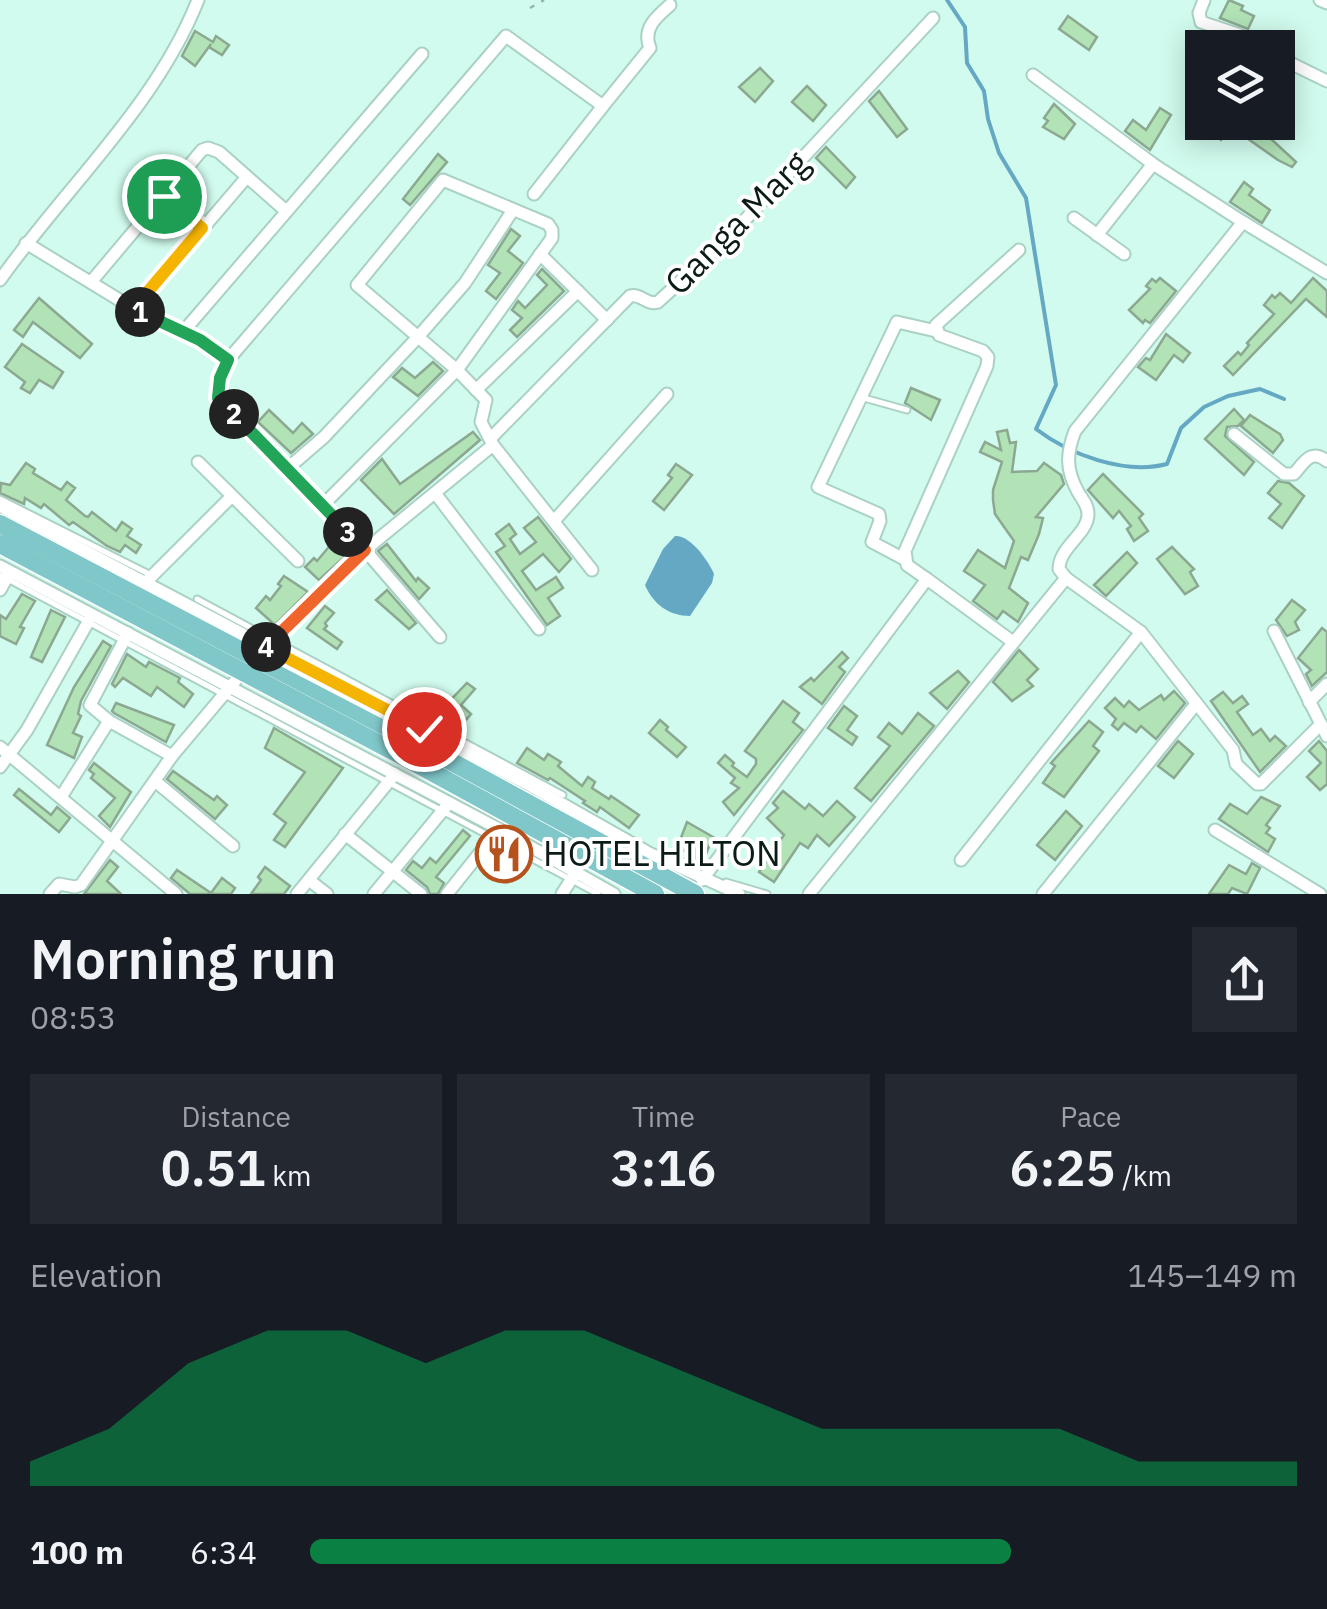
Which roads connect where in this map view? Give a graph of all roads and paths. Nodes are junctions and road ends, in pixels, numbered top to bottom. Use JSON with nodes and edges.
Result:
{"nodes":[{"id":1,"x":198,"y":0,"type":"edge"},
{"id":2,"x":544,"y":0,"type":"edge"},
{"id":3,"x":1204,"y":0,"type":"edge"},
{"id":4,"x":1320,"y":0,"type":"edge"},
{"id":5,"x":1327,"y":3,"type":"edge"},
{"id":6,"x":670,"y":5,"type":"dead end"},
{"id":7,"x":530,"y":8,"type":"dead end"},
{"id":8,"x":933,"y":18,"type":"dead end"},
{"id":9,"x":1225,"y":30,"type":"edge"},
{"id":10,"x":422,"y":54,"type":"dead end"},
{"id":11,"x":1295,"y":65,"type":"edge"},
{"id":12,"x":1034,"y":75,"type":"dead end"},
{"id":13,"x":1327,"y":81,"type":"edge"},
{"id":14,"x":603,"y":106,"type":"junction"},
{"id":15,"x":1152,"y":164,"type":"junction"},
{"id":16,"x":246,"y":178,"type":"junction"},
{"id":17,"x":534,"y":194,"type":"dead end"},
{"id":18,"x":164,"y":196,"type":"junction"},
{"id":19,"x":513,"y":210,"type":"junction"},
{"id":20,"x":286,"y":211,"type":"junction"},
{"id":21,"x":1074,"y":218,"type":"dead end"},
{"id":22,"x":1243,"y":222,"type":"junction"},
{"id":23,"x":202,"y":228,"type":"junction"},
{"id":24,"x":1097,"y":234,"type":"junction"},
{"id":25,"x":26,"y":243,"type":"junction"},
{"id":26,"x":1019,"y":250,"type":"dead end"},
{"id":27,"x":540,"y":254,"type":"junction"},
{"id":28,"x":1124,"y":254,"type":"dead end"},
{"id":29,"x":1327,"y":274,"type":"edge"},
{"id":30,"x":0,"y":280,"type":"edge"},
{"id":31,"x":91,"y":282,"type":"junction"},
{"id":32,"x":578,"y":291,"type":"junction"},
{"id":33,"x":134,"y":308,"type":"junction"},
{"id":34,"x":607,"y":320,"type":"junction"},
{"id":35,"x":936,"y":331,"type":"junction"},
{"id":36,"x":183,"y":332,"type":"junction"},
{"id":37,"x":418,"y":337,"type":"junction"},
{"id":38,"x":228,"y":360,"type":"junction"},
{"id":39,"x":457,"y":370,"type":"junction"},
{"id":40,"x":476,"y":390,"type":"junction"},
{"id":41,"x":667,"y":394,"type":"dead end"},
{"id":42,"x":861,"y":397,"type":"junction"},
{"id":43,"x":907,"y":410,"type":"dead end"},
{"id":44,"x":1234,"y":434,"type":"dead end"},
{"id":45,"x":491,"y":442,"type":"junction"},
{"id":46,"x":1327,"y":460,"type":"edge"},
{"id":47,"x":198,"y":462,"type":"dead end"},
{"id":48,"x":286,"y":469,"type":"junction"},
{"id":49,"x":435,"y":492,"type":"junction"},
{"id":50,"x":232,"y":496,"type":"junction"},
{"id":51,"x":0,"y":503,"type":"edge"},
{"id":52,"x":322,"y":506,"type":"junction"},
{"id":53,"x":554,"y":522,"type":"junction"},
{"id":54,"x":0,"y":524,"type":"edge"},
{"id":55,"x":0,"y":544,"type":"edge"},
{"id":56,"x":365,"y":550,"type":"junction"},
{"id":57,"x":904,"y":559,"type":"junction"},
{"id":58,"x":298,"y":562,"type":"dead end"},
{"id":59,"x":592,"y":570,"type":"dead end"},
{"id":60,"x":4,"y":573,"type":"edge"},
{"id":61,"x":1066,"y":578,"type":"junction"},
{"id":62,"x":148,"y":579,"type":"junction"},
{"id":63,"x":926,"y":579,"type":"junction"},
{"id":64,"x":0,"y":590,"type":"edge"},
{"id":65,"x":198,"y":599,"type":"dead end"},
{"id":66,"x":90,"y":619,"type":"junction"},
{"id":67,"x":539,"y":629,"type":"dead end"},
{"id":68,"x":1274,"y":631,"type":"dead end"},
{"id":69,"x":1141,"y":632,"type":"junction"},
{"id":70,"x":126,"y":637,"type":"junction"},
{"id":71,"x":440,"y":637,"type":"dead end"},
{"id":72,"x":1013,"y":642,"type":"junction"},
{"id":73,"x":260,"y":654,"type":"junction"},
{"id":74,"x":1327,"y":684,"type":"edge"},
{"id":75,"x":227,"y":690,"type":"junction"},
{"id":76,"x":1310,"y":702,"type":"junction"},
{"id":77,"x":1196,"y":704,"type":"junction"},
{"id":78,"x":109,"y":721,"type":"junction"},
{"id":79,"x":1324,"y":730,"type":"edge"},
{"id":80,"x":4,"y":751,"type":"edge"},
{"id":81,"x":172,"y":756,"type":"junction"},
{"id":82,"x":0,"y":767,"type":"edge"},
{"id":83,"x":392,"y":777,"type":"junction"},
{"id":84,"x":155,"y":781,"type":"junction"},
{"id":85,"x":563,"y":795,"type":"dead end"},
{"id":86,"x":60,"y":797,"type":"junction"},
{"id":87,"x":446,"y":806,"type":"junction"},
{"id":88,"x":1215,"y":830,"type":"dead end"},
{"id":89,"x":496,"y":832,"type":"junction"},
{"id":90,"x":345,"y":834,"type":"junction"},
{"id":91,"x":113,"y":841,"type":"junction"},
{"id":92,"x":233,"y":846,"type":"dead end"},
{"id":93,"x":665,"y":852,"type":"dead end"},
{"id":94,"x":960,"y":860,"type":"dead end"},
{"id":95,"x":392,"y":871,"type":"junction"},
{"id":96,"x":640,"y":874,"type":"edge"},
{"id":97,"x":574,"y":876,"type":"junction"},
{"id":98,"x":309,"y":880,"type":"junction"},
{"id":99,"x":701,"y":883,"type":"edge"},
{"id":100,"x":50,"y":894,"type":"edge"},
{"id":101,"x":176,"y":894,"type":"edge"},
{"id":102,"x":297,"y":894,"type":"edge"},
{"id":103,"x":327,"y":894,"type":"edge"},
{"id":104,"x":374,"y":894,"type":"edge"},
{"id":105,"x":421,"y":894,"type":"edge"},
{"id":106,"x":447,"y":894,"type":"edge"},
{"id":107,"x":562,"y":894,"type":"edge"},
{"id":108,"x":598,"y":894,"type":"edge"},
{"id":109,"x":614,"y":894,"type":"edge"},
{"id":110,"x":655,"y":894,"type":"edge"},
{"id":111,"x":739,"y":894,"type":"edge"},
{"id":112,"x":767,"y":894,"type":"edge"},
{"id":113,"x":808,"y":894,"type":"edge"},
{"id":114,"x":1043,"y":894,"type":"edge"},
{"id":115,"x":1320,"y":894,"type":"edge"}],
"edges":[{"from":1,"to":25,"type":"street"},
{"from":2,"to":7,"type":"path"},
{"from":3,"to":9,"type":"street"},
{"from":4,"to":5,"type":"street"},
{"from":6,"to":14,"type":"street"},
{"from":8,"to":34,"type":"street","name":"Ganga Marg"},
{"from":10,"to":20,"type":"street"},
{"from":11,"to":13,"type":"street"},
{"from":12,"to":15,"type":"street"},
{"from":14,"to":17,"type":"street"},
{"from":14,"to":38,"type":"street"},
{"from":15,"to":22,"type":"street"},
{"from":15,"to":24,"type":"street"},
{"from":16,"to":18,"type":"street"},
{"from":16,"to":20,"type":"street"},
{"from":16,"to":23,"type":"street"},
{"from":18,"to":23,"type":"street"},
{"from":18,"to":31,"type":"street"},
{"from":19,"to":27,"type":"street"},
{"from":19,"to":37,"type":"street"},
{"from":19,"to":37,"type":"street"},
{"from":20,"to":36,"type":"street"},
{"from":21,"to":24,"type":"street"},
{"from":22,"to":29,"type":"street"},
{"from":22,"to":61,"type":"street"},
{"from":23,"to":33,"type":"street"},
{"from":24,"to":28,"type":"street"},
{"from":25,"to":30,"type":"street"},
{"from":25,"to":31,"type":"street"},
{"from":26,"to":35,"type":"street"},
{"from":27,"to":32,"type":"street"},
{"from":27,"to":39,"type":"street"},
{"from":31,"to":33,"type":"street"},
{"from":32,"to":34,"type":"street"},
{"from":32,"to":40,"type":"street"},
{"from":33,"to":36,"type":"street"},
{"from":34,"to":45,"type":"street","name":"Ganga Marg"},
{"from":35,"to":42,"type":"street"},
{"from":35,"to":57,"type":"street"},
{"from":36,"to":38,"type":"street"},
{"from":37,"to":39,"type":"street"},
{"from":37,"to":48,"type":"street"},
{"from":38,"to":48,"type":"street"},
{"from":39,"to":40,"type":"street"},
{"from":39,"to":52,"type":"street"},
{"from":40,"to":45,"type":"street"},
{"from":41,"to":53,"type":"street"},
{"from":42,"to":43,"type":"lane"},
{"from":42,"to":57,"type":"street"},
{"from":44,"to":46,"type":"street"},
{"from":45,"to":49,"type":"street","name":"Ganga Marg"},
{"from":45,"to":53,"type":"street"},
{"from":47,"to":50,"type":"street"},
{"from":48,"to":52,"type":"street"},
{"from":49,"to":56,"type":"street","name":"Ganga Marg"},
{"from":49,"to":67,"type":"street"},
{"from":50,"to":58,"type":"street"},
{"from":50,"to":62,"type":"street"},
{"from":51,"to":62,"type":"street"},
{"from":52,"to":56,"type":"street"},
{"from":53,"to":59,"type":"street"},
{"from":54,"to":73,"type":"main road"},
{"from":55,"to":73,"type":"main road"},
{"from":56,"to":71,"type":"street"},
{"from":56,"to":73,"type":"street","name":"Ganga Marg"},
{"from":57,"to":63,"type":"street"},
{"from":60,"to":64,"type":"street"},
{"from":60,"to":66,"type":"street"},
{"from":61,"to":69,"type":"street"},
{"from":61,"to":72,"type":"street"},
{"from":62,"to":73,"type":"street"},
{"from":63,"to":72,"type":"street"},
{"from":63,"to":99,"type":"street"},
{"from":65,"to":73,"type":"lane"},
{"from":66,"to":70,"type":"street"},
{"from":66,"to":80,"type":"street"},
{"from":68,"to":76,"type":"street"},
{"from":69,"to":77,"type":"street"},
{"from":69,"to":94,"type":"street"},
{"from":70,"to":75,"type":"street"},
{"from":70,"to":78,"type":"street"},
{"from":72,"to":113,"type":"street"},
{"from":73,"to":75,"type":"street","name":"Ganga Marg"},
{"from":73,"to":85,"type":"lane"},
{"from":73,"to":96,"type":"main road"},
{"from":73,"to":96,"type":"street"},
{"from":74,"to":76,"type":"street"},
{"from":75,"to":81,"type":"street","name":"Ganga Marg"},
{"from":75,"to":83,"type":"street"},
{"from":76,"to":79,"type":"street"},
{"from":77,"to":79,"type":"street"},
{"from":77,"to":114,"type":"street"},
{"from":78,"to":81,"type":"street"},
{"from":78,"to":86,"type":"street"},
{"from":80,"to":82,"type":"street"},
{"from":80,"to":86,"type":"street"},
{"from":81,"to":84,"type":"street","name":"Ganga Marg"},
{"from":83,"to":87,"type":"street"},
{"from":83,"to":90,"type":"street"},
{"from":84,"to":91,"type":"street","name":"Ganga Marg"},
{"from":84,"to":92,"type":"street"},
{"from":86,"to":91,"type":"street"},
{"from":87,"to":89,"type":"street"},
{"from":87,"to":95,"type":"street"},
{"from":88,"to":115,"type":"street"},
{"from":89,"to":97,"type":"street"},
{"from":89,"to":106,"type":"street"},
{"from":90,"to":95,"type":"street"},
{"from":90,"to":98,"type":"street"},
{"from":91,"to":100,"type":"street","name":"Ganga Marg"},
{"from":91,"to":101,"type":"street"},
{"from":93,"to":99,"type":"lane"},
{"from":95,"to":104,"type":"street"},
{"from":95,"to":105,"type":"street"},
{"from":96,"to":99,"type":"main road"},
{"from":96,"to":110,"type":"main road"},
{"from":97,"to":107,"type":"street"},
{"from":97,"to":108,"type":"lane"},
{"from":97,"to":109,"type":"street"},
{"from":98,"to":102,"type":"street"},
{"from":98,"to":103,"type":"street"},
{"from":99,"to":111,"type":"street"},
{"from":99,"to":112,"type":"lane"}]}
